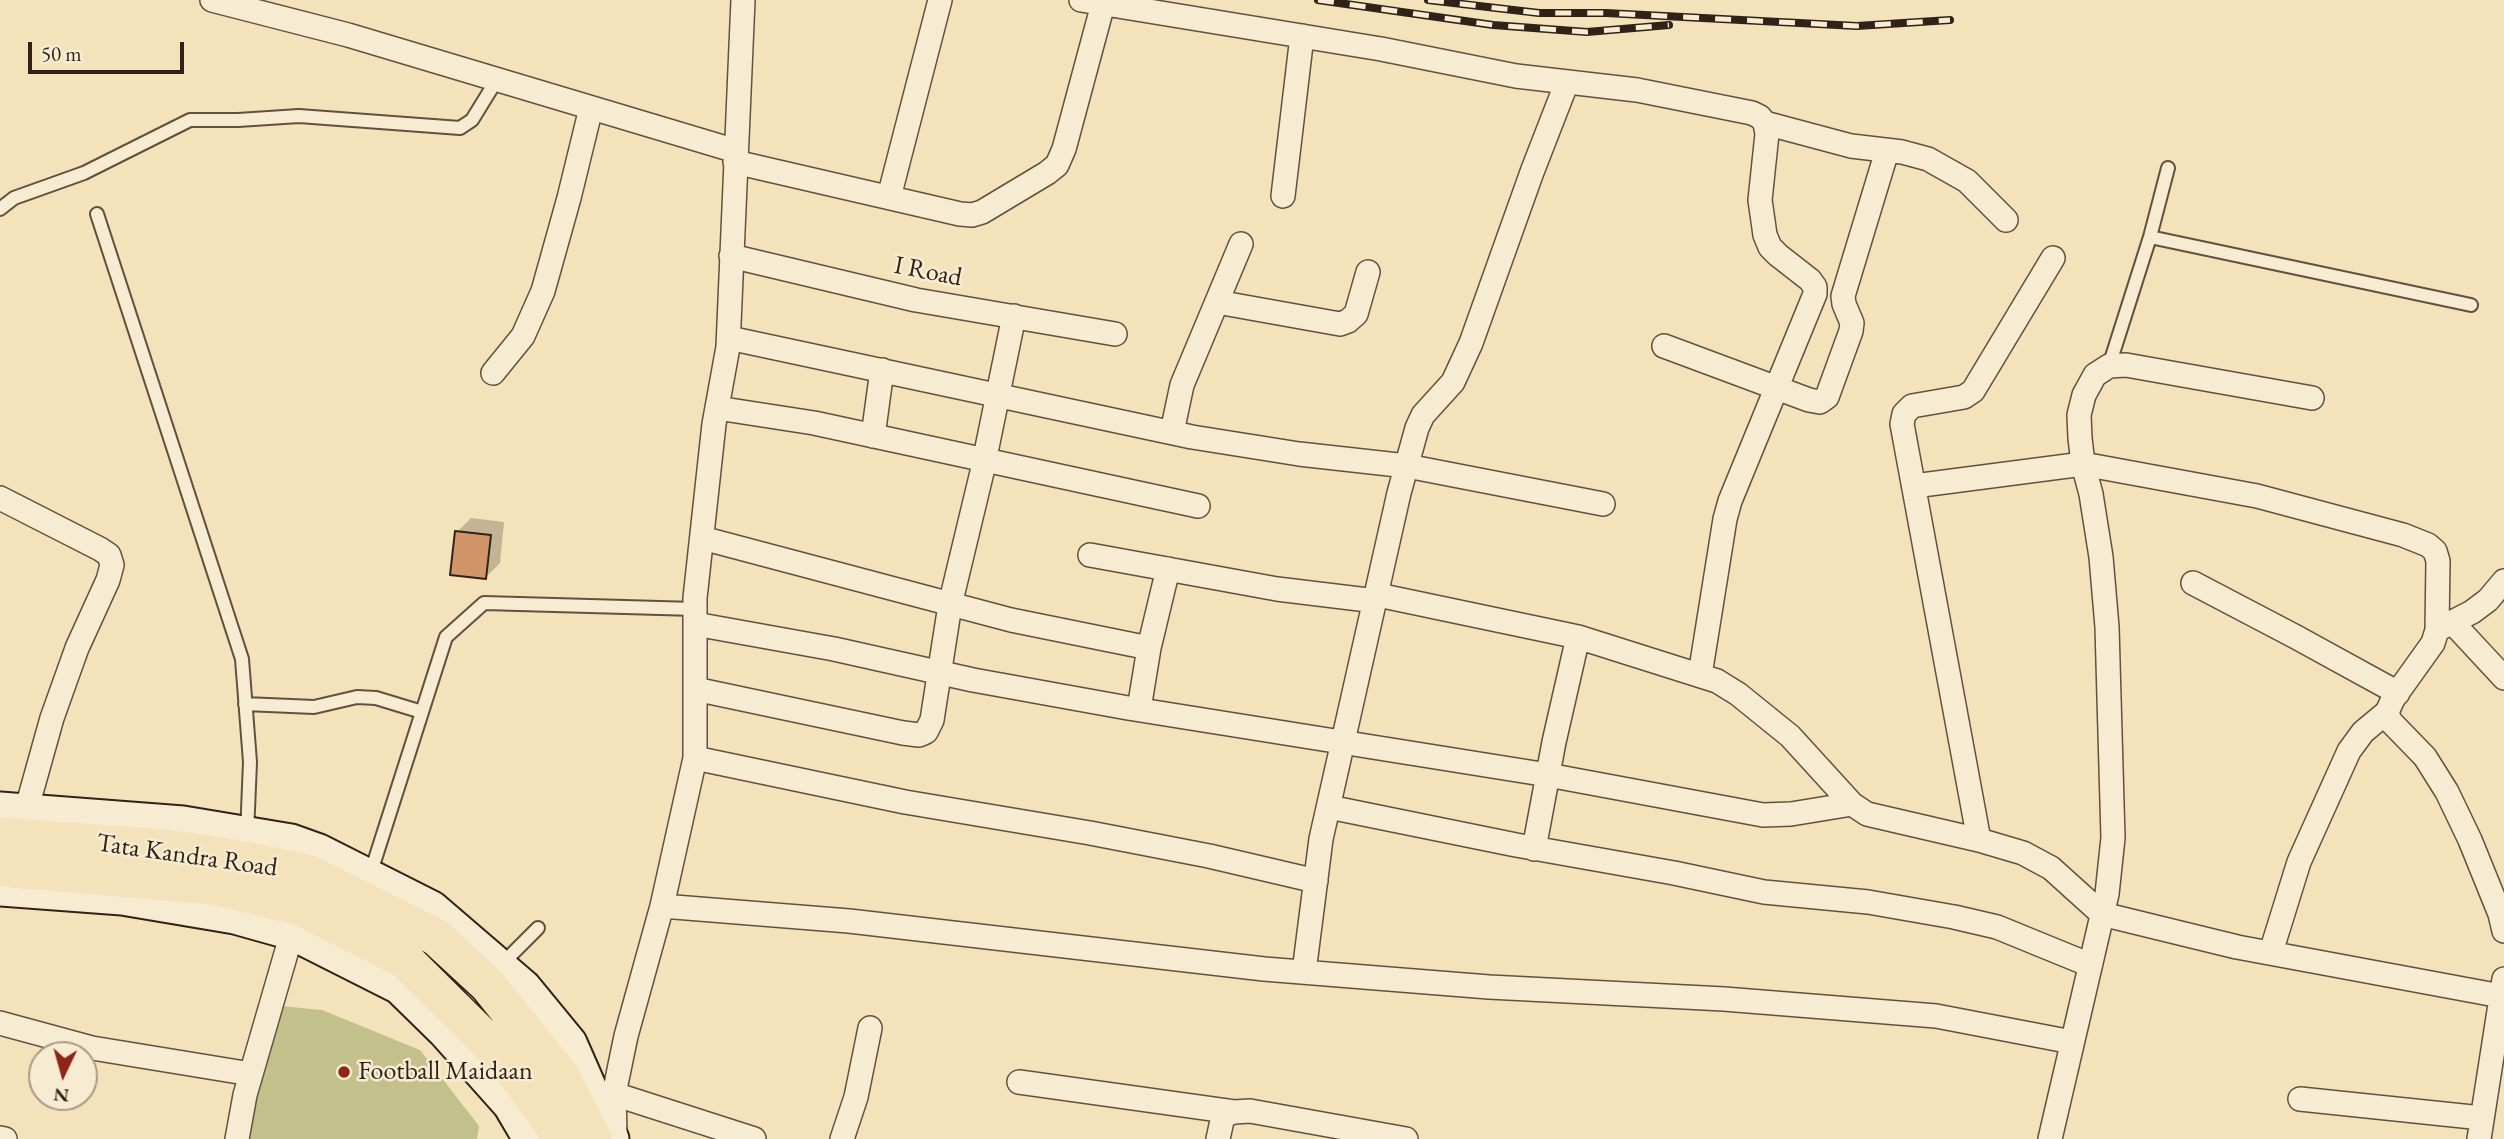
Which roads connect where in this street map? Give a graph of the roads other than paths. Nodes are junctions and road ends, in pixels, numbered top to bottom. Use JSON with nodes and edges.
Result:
{"nodes":[{"id":1,"x":212,"y":0,"type":"edge"},
{"id":2,"x":743,"y":0,"type":"edge"},
{"id":3,"x":940,"y":0,"type":"edge"},
{"id":4,"x":1092,"y":2,"type":"edge"},
{"id":5,"x":1302,"y":36,"type":"junction"},
{"id":6,"x":496,"y":81,"type":"junction"},
{"id":7,"x":1567,"y":82,"type":"junction"},
{"id":8,"x":590,"y":107,"type":"junction"},
{"id":9,"x":1765,"y":123,"type":"junction"},
{"id":10,"x":1887,"y":151,"type":"junction"},
{"id":11,"x":736,"y":157,"type":"junction"},
{"id":12,"x":2168,"y":168,"type":"dead end"},
{"id":13,"x":889,"y":197,"type":"junction"},
{"id":14,"x":1283,"y":197,"type":"dead end"},
{"id":15,"x":0,"y":209,"type":"edge"},
{"id":16,"x":97,"y":214,"type":"dead end"},
{"id":17,"x":2006,"y":220,"type":"dead end"},
{"id":18,"x":2150,"y":237,"type":"junction"},
{"id":19,"x":1241,"y":244,"type":"dead end"},
{"id":20,"x":731,"y":256,"type":"junction"},
{"id":21,"x":2053,"y":258,"type":"dead end"},
{"id":22,"x":1368,"y":272,"type":"dead end"},
{"id":23,"x":1217,"y":302,"type":"junction"},
{"id":24,"x":2471,"y":305,"type":"dead end"},
{"id":25,"x":1014,"y":316,"type":"junction"},
{"id":26,"x":1115,"y":334,"type":"dead end"},
{"id":27,"x":729,"y":338,"type":"junction"},
{"id":28,"x":1664,"y":346,"type":"dead end"},
{"id":29,"x":2109,"y":366,"type":"junction"},
{"id":30,"x":882,"y":370,"type":"junction"},
{"id":31,"x":493,"y":373,"type":"dead end"},
{"id":32,"x":1777,"y":387,"type":"junction"},
{"id":33,"x":998,"y":395,"type":"junction"},
{"id":34,"x":2312,"y":398,"type":"dead end"},
{"id":35,"x":717,"y":408,"type":"junction"},
{"id":36,"x":1172,"y":432,"type":"junction"},
{"id":37,"x":873,"y":436,"type":"junction"},
{"id":38,"x":984,"y":460,"type":"junction"},
{"id":39,"x":2082,"y":464,"type":"junction"},
{"id":40,"x":1407,"y":466,"type":"junction"},
{"id":41,"x":1914,"y":486,"type":"junction"},
{"id":42,"x":0,"y":499,"type":"edge"},
{"id":43,"x":1602,"y":505,"type":"dead end"},
{"id":44,"x":1198,"y":506,"type":"dead end"},
{"id":45,"x":702,"y":538,"type":"junction"},
{"id":46,"x":1090,"y":555,"type":"dead end"},
{"id":47,"x":1168,"y":569,"type":"junction"},
{"id":48,"x":2504,"y":581,"type":"edge"},
{"id":49,"x":2193,"y":583,"type":"dead end"},
{"id":50,"x":1377,"y":598,"type":"junction"},
{"id":51,"x":950,"y":605,"type":"junction"},
{"id":52,"x":695,"y":617,"type":"junction"},
{"id":53,"x":2444,"y":626,"type":"junction"},
{"id":54,"x":1578,"y":637,"type":"junction"},
{"id":55,"x":1149,"y":648,"type":"junction"},
{"id":56,"x":940,"y":673,"type":"junction"},
{"id":57,"x":1700,"y":675,"type":"junction"},
{"id":58,"x":2504,"y":678,"type":"edge"},
{"id":59,"x":695,"y":689,"type":"junction"},
{"id":60,"x":2393,"y":702,"type":"junction"},
{"id":61,"x":245,"y":704,"type":"junction"},
{"id":62,"x":1139,"y":709,"type":"junction"},
{"id":63,"x":422,"y":712,"type":"junction"},
{"id":64,"x":1344,"y":742,"type":"junction"},
{"id":65,"x":695,"y":758,"type":"junction"},
{"id":66,"x":1548,"y":775,"type":"junction"},
{"id":67,"x":1852,"y":804,"type":"junction"},
{"id":68,"x":1329,"y":807,"type":"junction"},
{"id":69,"x":13,"y":810,"type":"edge"},
{"id":70,"x":247,"y":834,"type":"junction"},
{"id":71,"x":0,"y":836,"type":"edge"},
{"id":72,"x":1979,"y":840,"type":"junction"},
{"id":73,"x":1534,"y":849,"type":"junction"},
{"id":74,"x":0,"y":868,"type":"edge"},
{"id":75,"x":370,"y":876,"type":"junction"},
{"id":76,"x":1316,"y":881,"type":"junction"},
{"id":77,"x":0,"y":889,"type":"edge"},
{"id":78,"x":304,"y":891,"type":"junction"},
{"id":79,"x":662,"y":906,"type":"junction"},
{"id":80,"x":2102,"y":914,"type":"junction"},
{"id":81,"x":538,"y":928,"type":"dead end"},
{"id":82,"x":2504,"y":931,"type":"edge"},
{"id":83,"x":2270,"y":952,"type":"junction"},
{"id":84,"x":2091,"y":965,"type":"junction"},
{"id":85,"x":1304,"y":972,"type":"junction"},
{"id":86,"x":494,"y":976,"type":"junction"},
{"id":87,"x":2502,"y":988,"type":"edge"},
{"id":88,"x":0,"y":1023,"type":"edge"},
{"id":89,"x":870,"y":1028,"type":"dead end"},
{"id":90,"x":2073,"y":1042,"type":"junction"},
{"id":91,"x":2497,"y":1059,"type":"edge"},
{"id":92,"x":251,"y":1074,"type":"junction"},
{"id":93,"x":1019,"y":1082,"type":"dead end"},
{"id":94,"x":614,"y":1094,"type":"junction"},
{"id":95,"x":2300,"y":1100,"type":"dead end"},
{"id":96,"x":1234,"y":1112,"type":"junction"},
{"id":97,"x":2480,"y":1128,"type":"edge"},
{"id":98,"x":1323,"y":1132,"type":"edge"},
{"id":99,"x":0,"y":1138,"type":"edge"},
{"id":100,"x":5,"y":1139,"type":"edge"},
{"id":101,"x":237,"y":1139,"type":"edge"},
{"id":102,"x":530,"y":1139,"type":"edge"},
{"id":103,"x":559,"y":1139,"type":"edge"},
{"id":104,"x":593,"y":1139,"type":"edge"},
{"id":105,"x":613,"y":1139,"type":"edge"},
{"id":106,"x":754,"y":1139,"type":"edge"},
{"id":107,"x":842,"y":1139,"type":"edge"},
{"id":108,"x":1218,"y":1139,"type":"edge"},
{"id":109,"x":1406,"y":1139,"type":"edge"},
{"id":110,"x":2050,"y":1139,"type":"edge"}],
"edges":[{"from":1,"to":6,"type":"street"},
{"from":2,"to":11,"type":"street"},
{"from":3,"to":13,"type":"street"},
{"from":4,"to":5,"type":"street"},
{"from":4,"to":13,"type":"street"},
{"from":5,"to":7,"type":"street"},
{"from":5,"to":14,"type":"street"},
{"from":6,"to":8,"type":"street"},
{"from":6,"to":15,"type":"lane"},
{"from":7,"to":9,"type":"street"},
{"from":7,"to":40,"type":"street"},
{"from":8,"to":11,"type":"street"},
{"from":8,"to":31,"type":"street"},
{"from":9,"to":10,"type":"street"},
{"from":9,"to":32,"type":"street"},
{"from":10,"to":17,"type":"street"},
{"from":10,"to":32,"type":"street"},
{"from":11,"to":13,"type":"street"},
{"from":11,"to":20,"type":"street"},
{"from":12,"to":18,"type":"lane"},
{"from":16,"to":61,"type":"lane"},
{"from":18,"to":24,"type":"lane"},
{"from":18,"to":29,"type":"lane"},
{"from":19,"to":23,"type":"street"},
{"from":20,"to":25,"type":"street","name":"I Road"},
{"from":20,"to":27,"type":"street"},
{"from":21,"to":41,"type":"street"},
{"from":22,"to":23,"type":"street"},
{"from":23,"to":36,"type":"street"},
{"from":25,"to":26,"type":"street","name":"I Road"},
{"from":25,"to":33,"type":"street"},
{"from":27,"to":30,"type":"street"},
{"from":27,"to":35,"type":"street"},
{"from":28,"to":32,"type":"street"},
{"from":29,"to":34,"type":"street"},
{"from":29,"to":39,"type":"street"},
{"from":30,"to":33,"type":"street"},
{"from":30,"to":37,"type":"street"},
{"from":32,"to":57,"type":"street"},
{"from":33,"to":36,"type":"street"},
{"from":33,"to":38,"type":"street"},
{"from":35,"to":37,"type":"street"},
{"from":35,"to":45,"type":"street"},
{"from":36,"to":40,"type":"street"},
{"from":37,"to":38,"type":"street"},
{"from":38,"to":44,"type":"street"},
{"from":38,"to":51,"type":"street"},
{"from":39,"to":41,"type":"street"},
{"from":39,"to":53,"type":"street"},
{"from":39,"to":80,"type":"street"},
{"from":40,"to":43,"type":"street"},
{"from":40,"to":50,"type":"street"},
{"from":41,"to":72,"type":"street"},
{"from":42,"to":69,"type":"street"},
{"from":45,"to":51,"type":"street"},
{"from":45,"to":52,"type":"street"},
{"from":46,"to":47,"type":"street"},
{"from":47,"to":50,"type":"street"},
{"from":47,"to":55,"type":"street"},
{"from":48,"to":53,"type":"street"},
{"from":49,"to":60,"type":"street"},
{"from":50,"to":54,"type":"street"},
{"from":50,"to":64,"type":"street"},
{"from":51,"to":55,"type":"street"},
{"from":51,"to":56,"type":"street"},
{"from":52,"to":56,"type":"street"},
{"from":52,"to":59,"type":"street"},
{"from":52,"to":63,"type":"lane"},
{"from":53,"to":58,"type":"street"},
{"from":53,"to":60,"type":"street"},
{"from":54,"to":57,"type":"street"},
{"from":54,"to":66,"type":"street"},
{"from":55,"to":62,"type":"street"},
{"from":56,"to":59,"type":"street"},
{"from":56,"to":62,"type":"street"},
{"from":57,"to":67,"type":"street"},
{"from":59,"to":65,"type":"street"},
{"from":60,"to":82,"type":"street"},
{"from":60,"to":83,"type":"street"},
{"from":61,"to":63,"type":"lane"},
{"from":61,"to":70,"type":"lane"},
{"from":62,"to":64,"type":"street"},
{"from":63,"to":75,"type":"lane"},
{"from":64,"to":66,"type":"street"},
{"from":64,"to":68,"type":"street"},
{"from":65,"to":76,"type":"street"},
{"from":65,"to":79,"type":"street"},
{"from":66,"to":67,"type":"street"},
{"from":66,"to":73,"type":"street"},
{"from":67,"to":72,"type":"street"},
{"from":68,"to":73,"type":"street"},
{"from":68,"to":76,"type":"street"},
{"from":69,"to":70,"type":"street"},
{"from":70,"to":78,"type":"street"},
{"from":71,"to":78,"type":"main road","name":"Tata Kandra Road"},
{"from":72,"to":80,"type":"street"},
{"from":73,"to":84,"type":"street"},
{"from":74,"to":78,"type":"main road","name":"Tata Kandra Road"},
{"from":75,"to":78,"type":"street"},
{"from":75,"to":86,"type":"street"},
{"from":76,"to":85,"type":"street"},
{"from":77,"to":78,"type":"street"},
{"from":78,"to":86,"type":"main road","name":"Tata Kandra Road"},
{"from":78,"to":92,"type":"street"},
{"from":78,"to":102,"type":"street"},
{"from":78,"to":103,"type":"main road","name":"Tata Kandra Road"},
{"from":79,"to":85,"type":"street"},
{"from":79,"to":94,"type":"street"},
{"from":80,"to":83,"type":"street"},
{"from":80,"to":84,"type":"street"},
{"from":81,"to":86,"type":"lane"},
{"from":83,"to":87,"type":"street"},
{"from":84,"to":90,"type":"street"},
{"from":85,"to":90,"type":"street"},
{"from":86,"to":104,"type":"main road","name":"Tata Kandra Road"},
{"from":86,"to":105,"type":"street"},
{"from":87,"to":91,"type":"street"},
{"from":88,"to":92,"type":"street"},
{"from":89,"to":107,"type":"street"},
{"from":90,"to":110,"type":"street"},
{"from":91,"to":97,"type":"street"},
{"from":92,"to":101,"type":"street"},
{"from":93,"to":96,"type":"street"},
{"from":94,"to":105,"type":"street"},
{"from":94,"to":106,"type":"street"},
{"from":95,"to":97,"type":"street"},
{"from":96,"to":98,"type":"street"},
{"from":96,"to":108,"type":"street"},
{"from":98,"to":109,"type":"street"},
{"from":99,"to":100,"type":"street"}]}
